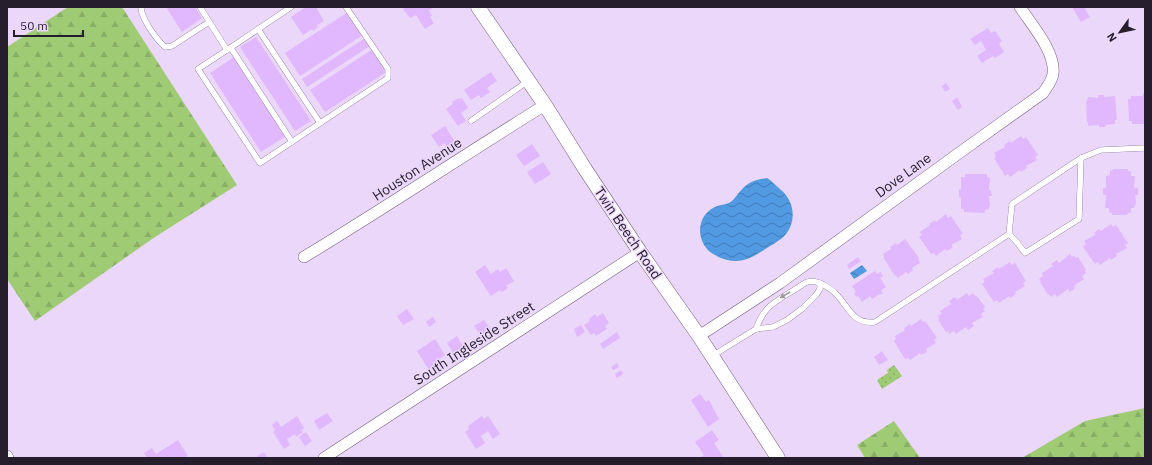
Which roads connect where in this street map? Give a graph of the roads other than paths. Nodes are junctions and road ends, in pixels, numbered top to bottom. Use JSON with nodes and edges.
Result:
{"nodes":[{"id":1,"x":141,"y":7,"type":"edge"},
{"id":2,"x":200,"y":7,"type":"edge"},
{"id":3,"x":291,"y":7,"type":"edge"},
{"id":4,"x":346,"y":7,"type":"edge"},
{"id":5,"x":478,"y":7,"type":"edge"},
{"id":6,"x":1020,"y":7,"type":"edge"},
{"id":7,"x":209,"y":22,"type":"junction"},
{"id":8,"x":258,"y":29,"type":"junction"},
{"id":9,"x":229,"y":49,"type":"junction"},
{"id":10,"x":529,"y":81,"type":"junction"},
{"id":11,"x":545,"y":106,"type":"junction"},
{"id":12,"x":471,"y":121,"type":"dead end"},
{"id":13,"x":320,"y":123,"type":"junction"},
{"id":14,"x":292,"y":142,"type":"junction"},
{"id":15,"x":1145,"y":148,"type":"edge"},
{"id":16,"x":1081,"y":158,"type":"junction"},
{"id":17,"x":1009,"y":234,"type":"junction"},
{"id":18,"x":640,"y":252,"type":"junction"},
{"id":19,"x":304,"y":257,"type":"dead end"},
{"id":20,"x":820,"y":283,"type":"junction"},
{"id":21,"x":756,"y":329,"type":"junction"},
{"id":22,"x":699,"y":336,"type":"junction"},
{"id":23,"x":712,"y":356,"type":"junction"},
{"id":24,"x":324,"y":458,"type":"edge"},
{"id":25,"x":778,"y":458,"type":"edge"}],
"edges":[{"from":1,"to":7,"type":"lane"},
{"from":2,"to":7,"type":"lane"},
{"from":3,"to":8,"type":"lane"},
{"from":4,"to":13,"type":"lane"},
{"from":5,"to":10,"type":"street","name":"Twin Beech Road"},
{"from":6,"to":22,"type":"street","name":"Dove Lane"},
{"from":7,"to":9,"type":"lane"},
{"from":8,"to":9,"type":"lane"},
{"from":8,"to":13,"type":"lane"},
{"from":9,"to":14,"type":"lane"},
{"from":9,"to":14,"type":"lane"},
{"from":10,"to":11,"type":"street","name":"Twin Beech Road"},
{"from":10,"to":12,"type":"lane"},
{"from":11,"to":18,"type":"street","name":"Twin Beech Road"},
{"from":11,"to":19,"type":"street","name":"Houston Avenue"},
{"from":13,"to":14,"type":"lane"},
{"from":15,"to":16,"type":"lane"},
{"from":16,"to":17,"type":"lane"},
{"from":16,"to":17,"type":"lane"},
{"from":17,"to":20,"type":"lane"},
{"from":18,"to":22,"type":"street","name":"Twin Beech Road"},
{"from":18,"to":24,"type":"street","name":"South Ingleside Street"},
{"from":20,"to":21,"type":"lane"},
{"from":20,"to":21,"type":"lane","one_way":true},
{"from":21,"to":23,"type":"lane"},
{"from":22,"to":23,"type":"street","name":"Twin Beech Road"},
{"from":23,"to":25,"type":"street","name":"Twin Beech Road"}]}
